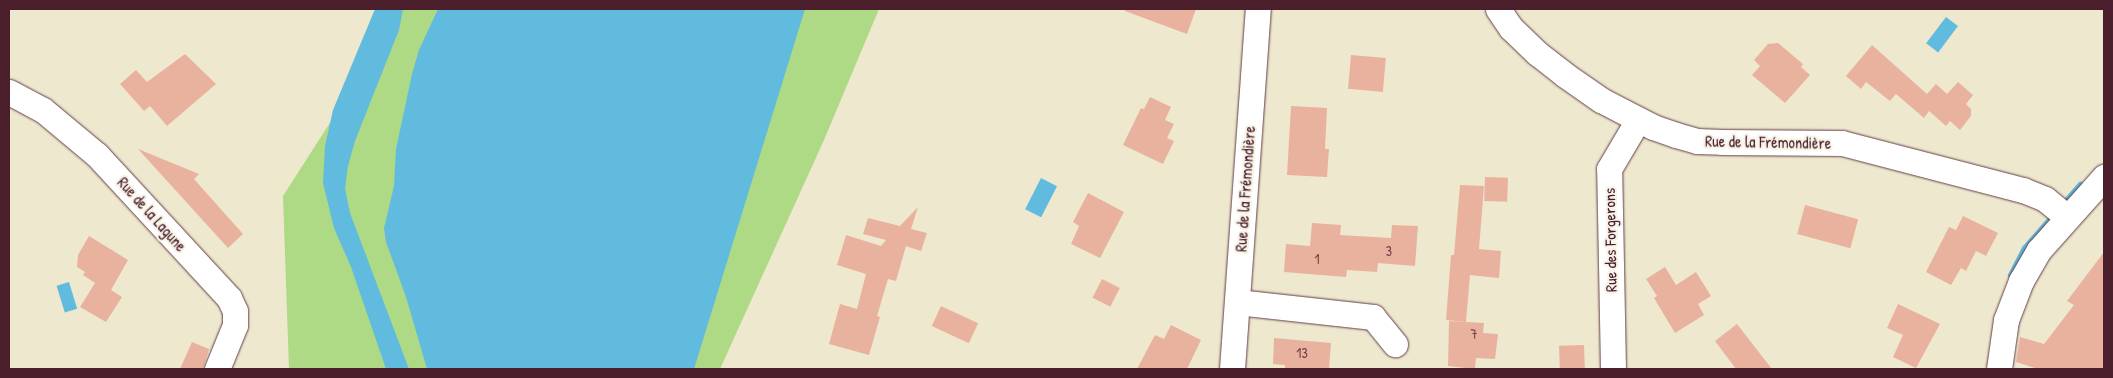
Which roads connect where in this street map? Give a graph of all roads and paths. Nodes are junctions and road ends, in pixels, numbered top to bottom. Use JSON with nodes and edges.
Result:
{"nodes":[{"id":1,"x":1258,"y":9,"type":"edge"},
{"id":2,"x":1498,"y":9,"type":"edge"},
{"id":3,"x":9,"y":92,"type":"edge"},
{"id":4,"x":1638,"y":120,"type":"junction"},
{"id":5,"x":2100,"y":191,"type":"edge"},
{"id":6,"x":2058,"y":210,"type":"junction"},
{"id":7,"x":1237,"y":302,"type":"junction"},
{"id":8,"x":1395,"y":344,"type":"dead end"},
{"id":9,"x":2003,"y":368,"type":"edge"},
{"id":10,"x":217,"y":369,"type":"edge"},
{"id":11,"x":1232,"y":369,"type":"edge"},
{"id":12,"x":1612,"y":369,"type":"edge"}],
"edges":[{"from":1,"to":7,"type":"street","name":"Rue de la Frémondière"},
{"from":2,"to":4,"type":"street","name":"Rue de la Frémondière"},
{"from":3,"to":10,"type":"street","name":"Rue de la Lagune"},
{"from":4,"to":6,"type":"street","name":"Rue de la Frémondière"},
{"from":4,"to":12,"type":"street","name":"Rue des Forgerons"},
{"from":5,"to":6,"type":"street"},
{"from":6,"to":9,"type":"street"},
{"from":7,"to":8,"type":"street"},
{"from":7,"to":11,"type":"street","name":"Rue de la Frémondière"}]}
